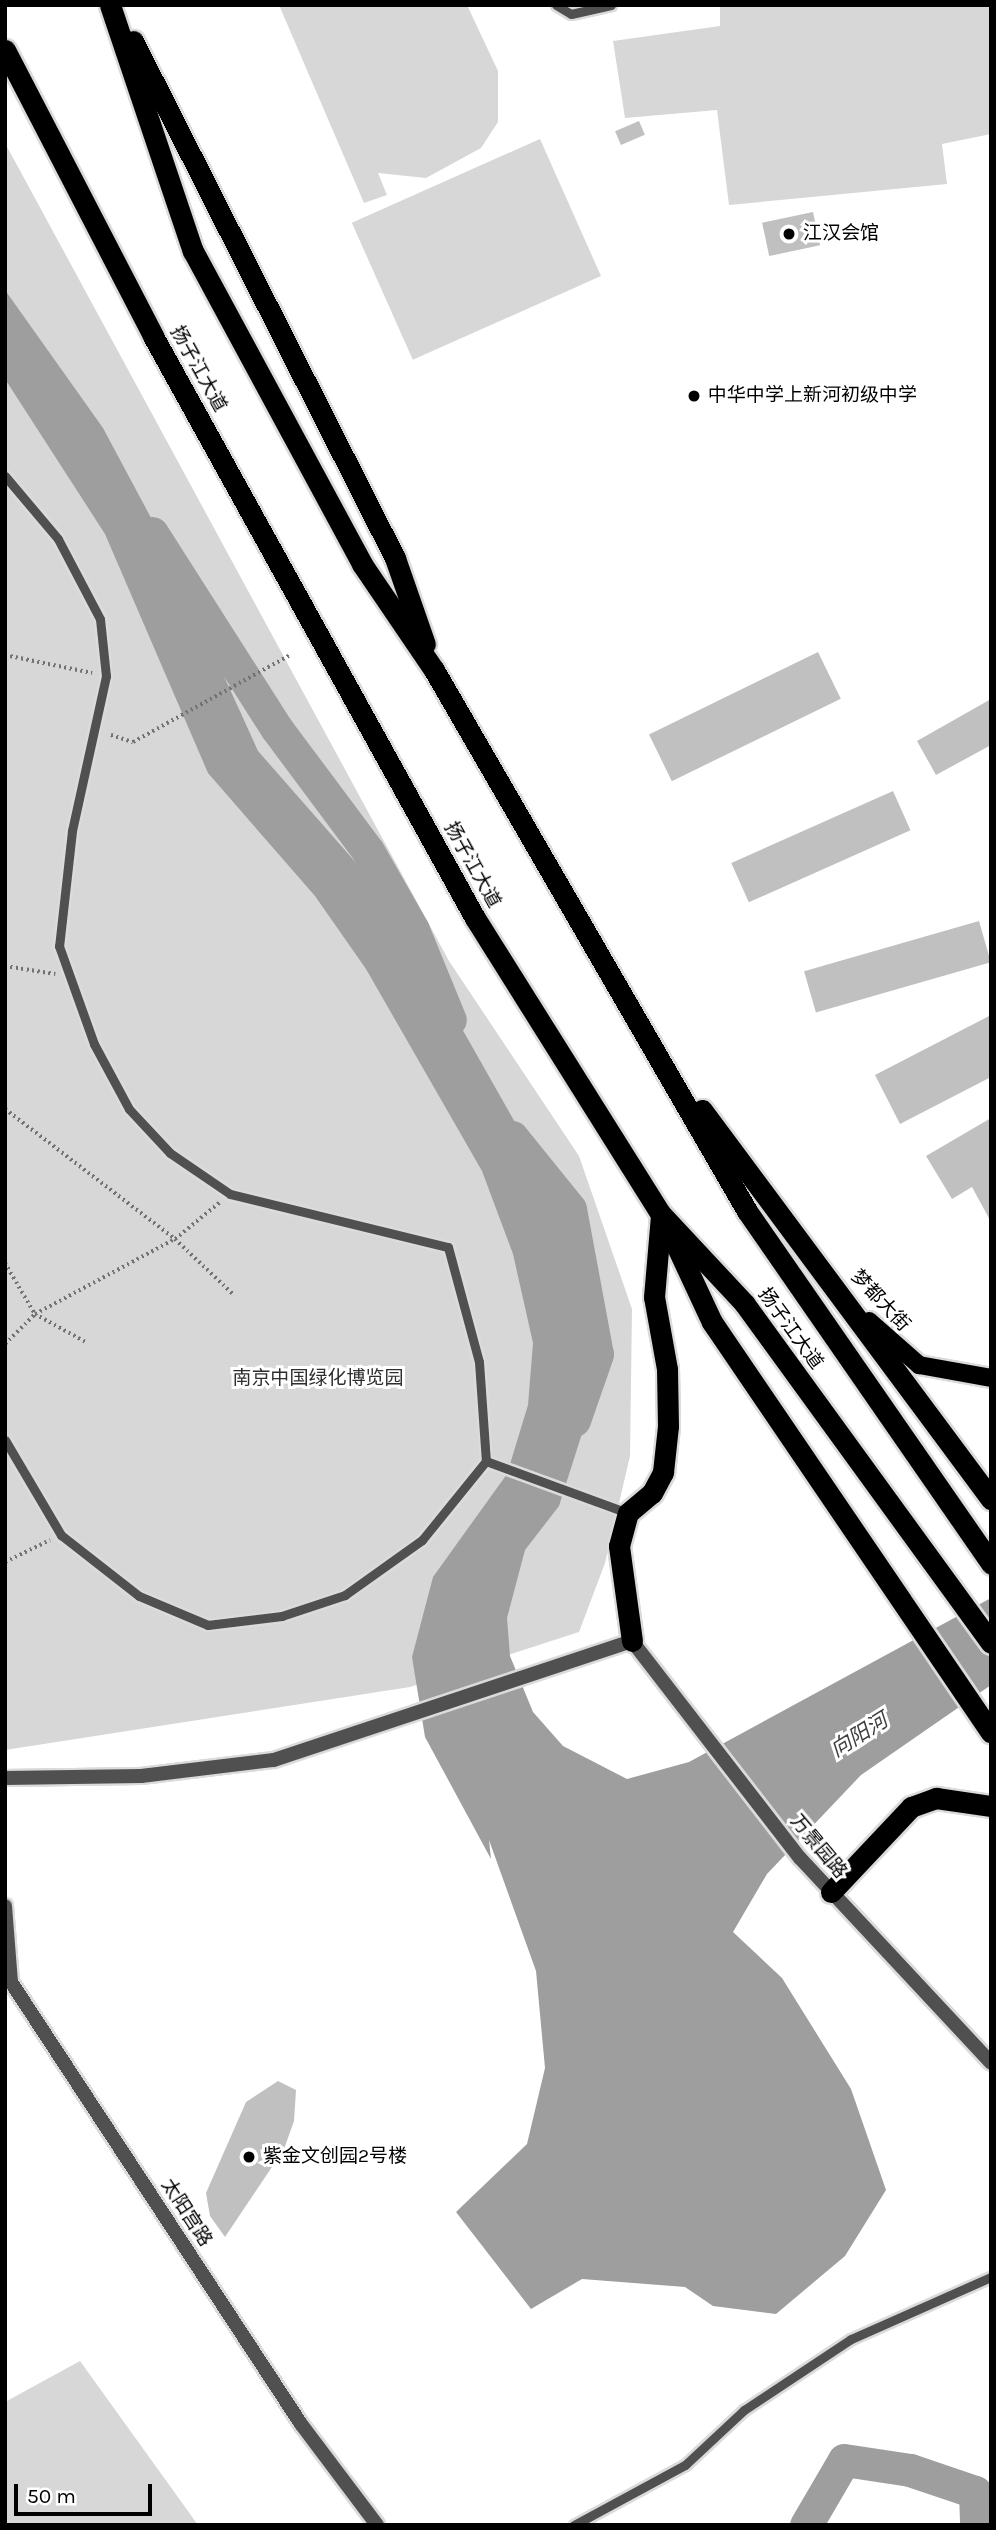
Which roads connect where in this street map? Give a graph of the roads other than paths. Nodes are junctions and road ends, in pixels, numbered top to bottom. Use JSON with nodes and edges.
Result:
{"nodes":[{"id":1,"x":113,"y":5,"type":"edge"},
{"id":2,"x":556,"y":5,"type":"edge"},
{"id":3,"x":611,"y":5,"type":"edge"},
{"id":4,"x":7,"y":56,"type":"edge"},
{"id":5,"x":5,"y":476,"type":"edge"},
{"id":6,"x":434,"y":670,"type":"junction"},
{"id":7,"x":663,"y":1061,"type":"junction"},
{"id":8,"x":661,"y":1214,"type":"junction"},
{"id":9,"x":822,"y":1268,"type":"junction"},
{"id":10,"x":991,"y":1378,"type":"edge"},
{"id":11,"x":5,"y":1440,"type":"edge"},
{"id":12,"x":486,"y":1461,"type":"junction"},
{"id":13,"x":991,"y":1499,"type":"edge"},
{"id":14,"x":628,"y":1513,"type":"junction"},
{"id":15,"x":991,"y":1564,"type":"edge"},
{"id":16,"x":632,"y":1641,"type":"junction"},
{"id":17,"x":991,"y":1643,"type":"edge"},
{"id":18,"x":991,"y":1732,"type":"edge"},
{"id":19,"x":5,"y":1778,"type":"edge"},
{"id":20,"x":991,"y":1806,"type":"edge"},
{"id":21,"x":831,"y":1892,"type":"junction"},
{"id":22,"x":5,"y":1906,"type":"edge"},
{"id":23,"x":991,"y":2063,"type":"edge"},
{"id":24,"x":991,"y":2277,"type":"edge"},
{"id":25,"x":377,"y":2525,"type":"edge"},
{"id":26,"x":574,"y":2525,"type":"edge"}],
"edges":[{"from":1,"to":6,"type":"highway"},
{"from":1,"to":6,"type":"highway","name":"扬子江大道"},
{"from":2,"to":3,"type":"lane"},
{"from":4,"to":8,"type":"highway","name":"扬子江大道"},
{"from":5,"to":12,"type":"lane"},
{"from":6,"to":7,"type":"highway","name":"扬子江大道"},
{"from":7,"to":9,"type":"highway"},
{"from":7,"to":15,"type":"highway","name":"扬子江大道"},
{"from":8,"to":14,"type":"highway"},
{"from":8,"to":17,"type":"highway","name":"扬子江大道"},
{"from":8,"to":18,"type":"highway"},
{"from":9,"to":10,"type":"main road","name":"梦都大街"},
{"from":9,"to":13,"type":"highway"},
{"from":11,"to":12,"type":"lane"},
{"from":12,"to":14,"type":"lane"},
{"from":14,"to":16,"type":"highway"},
{"from":16,"to":19,"type":"street"},
{"from":16,"to":21,"type":"street","name":"万景园路"},
{"from":20,"to":21,"type":"highway"},
{"from":21,"to":23,"type":"street","name":"万景园路"},
{"from":22,"to":25,"type":"street","name":"太阳宫路"},
{"from":24,"to":26,"type":"lane"}]}
